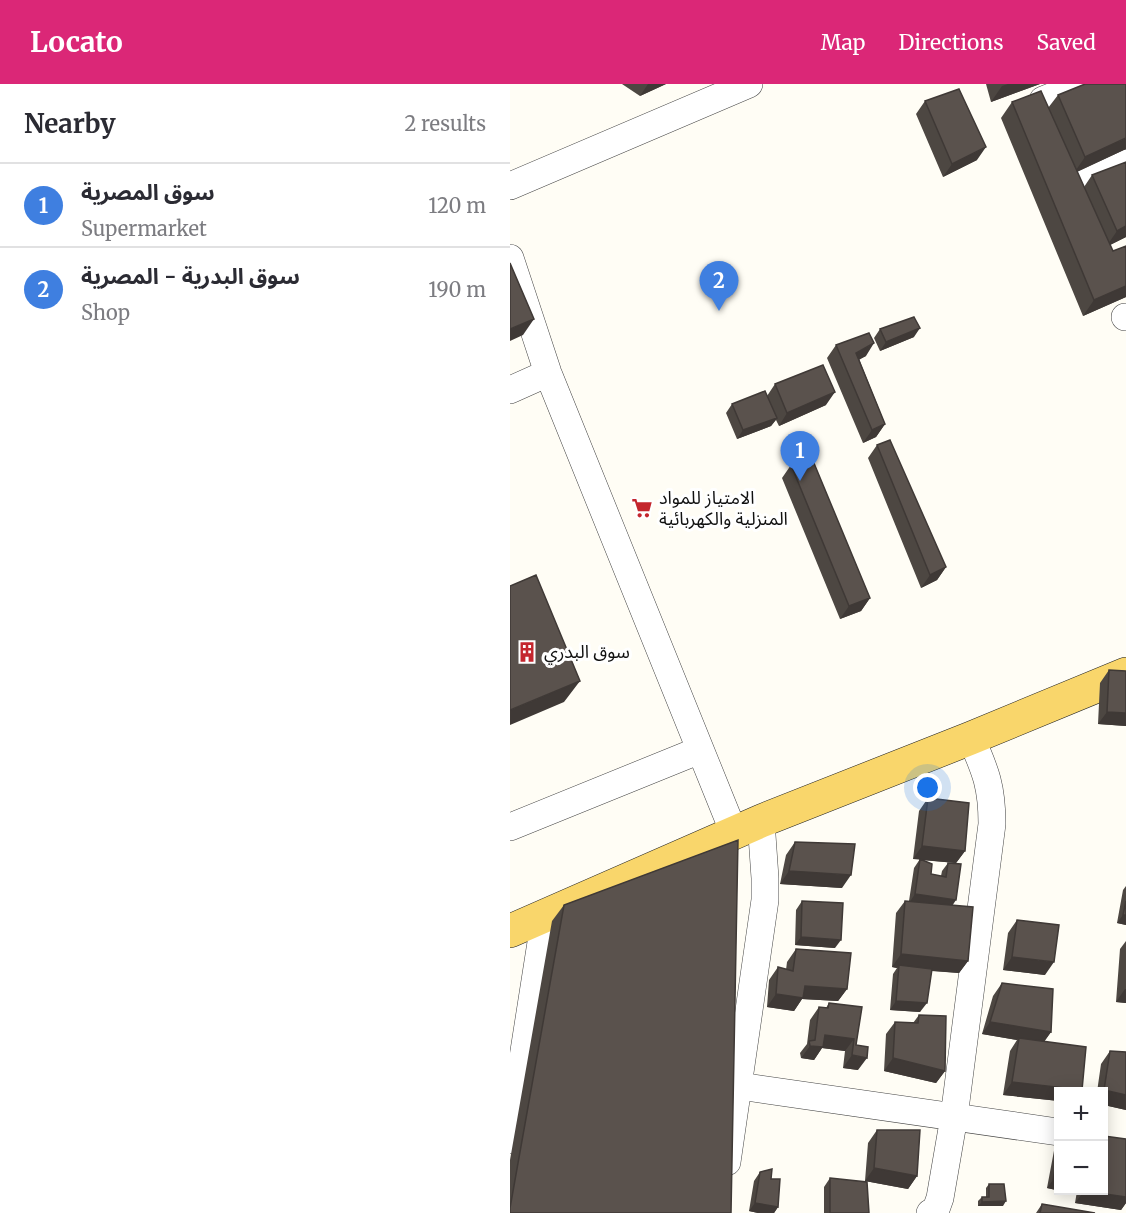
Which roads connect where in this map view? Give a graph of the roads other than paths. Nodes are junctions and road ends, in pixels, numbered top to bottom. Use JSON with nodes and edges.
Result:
{"nodes":[{"id":1,"x":749,"y":84,"type":"edge"},
{"id":2,"x":1083,"y":84,"type":"edge"},
{"id":3,"x":1126,"y":163,"type":"edge"},
{"id":4,"x":510,"y":186,"type":"edge"},
{"id":5,"x":510,"y":258,"type":"edge"},
{"id":6,"x":548,"y":373,"type":"junction"},
{"id":7,"x":510,"y":390,"type":"edge"},
{"id":8,"x":1126,"y":674,"type":"edge"},
{"id":9,"x":971,"y":738,"type":"junction"},
{"id":10,"x":700,"y":750,"type":"junction"},
{"id":11,"x":510,"y":827,"type":"edge"},
{"id":12,"x":747,"y":827,"type":"junction"},
{"id":13,"x":545,"y":916,"type":"junction"},
{"id":14,"x":510,"y":931,"type":"edge"},
{"id":15,"x":739,"y":1086,"type":"junction"},
{"id":16,"x":954,"y":1117,"type":"junction"},
{"id":17,"x":1054,"y":1131,"type":"edge"},
{"id":18,"x":510,"y":1140,"type":"edge"},
{"id":19,"x":718,"y":1187,"type":"edge"},
{"id":20,"x":930,"y":1213,"type":"edge"}],
"edges":[{"from":1,"to":4,"type":"street"},
{"from":2,"to":3,"type":"street"},
{"from":5,"to":6,"type":"street"},
{"from":6,"to":7,"type":"street"},
{"from":6,"to":10,"type":"street"},
{"from":8,"to":9,"type":"main road"},
{"from":9,"to":12,"type":"main road"},
{"from":9,"to":16,"type":"street"},
{"from":10,"to":11,"type":"street"},
{"from":10,"to":12,"type":"street"},
{"from":12,"to":13,"type":"main road"},
{"from":12,"to":15,"type":"street"},
{"from":13,"to":14,"type":"main road"},
{"from":13,"to":18,"type":"street"},
{"from":15,"to":16,"type":"street"},
{"from":15,"to":19,"type":"street"},
{"from":16,"to":17,"type":"street"},
{"from":16,"to":20,"type":"street"}]}
